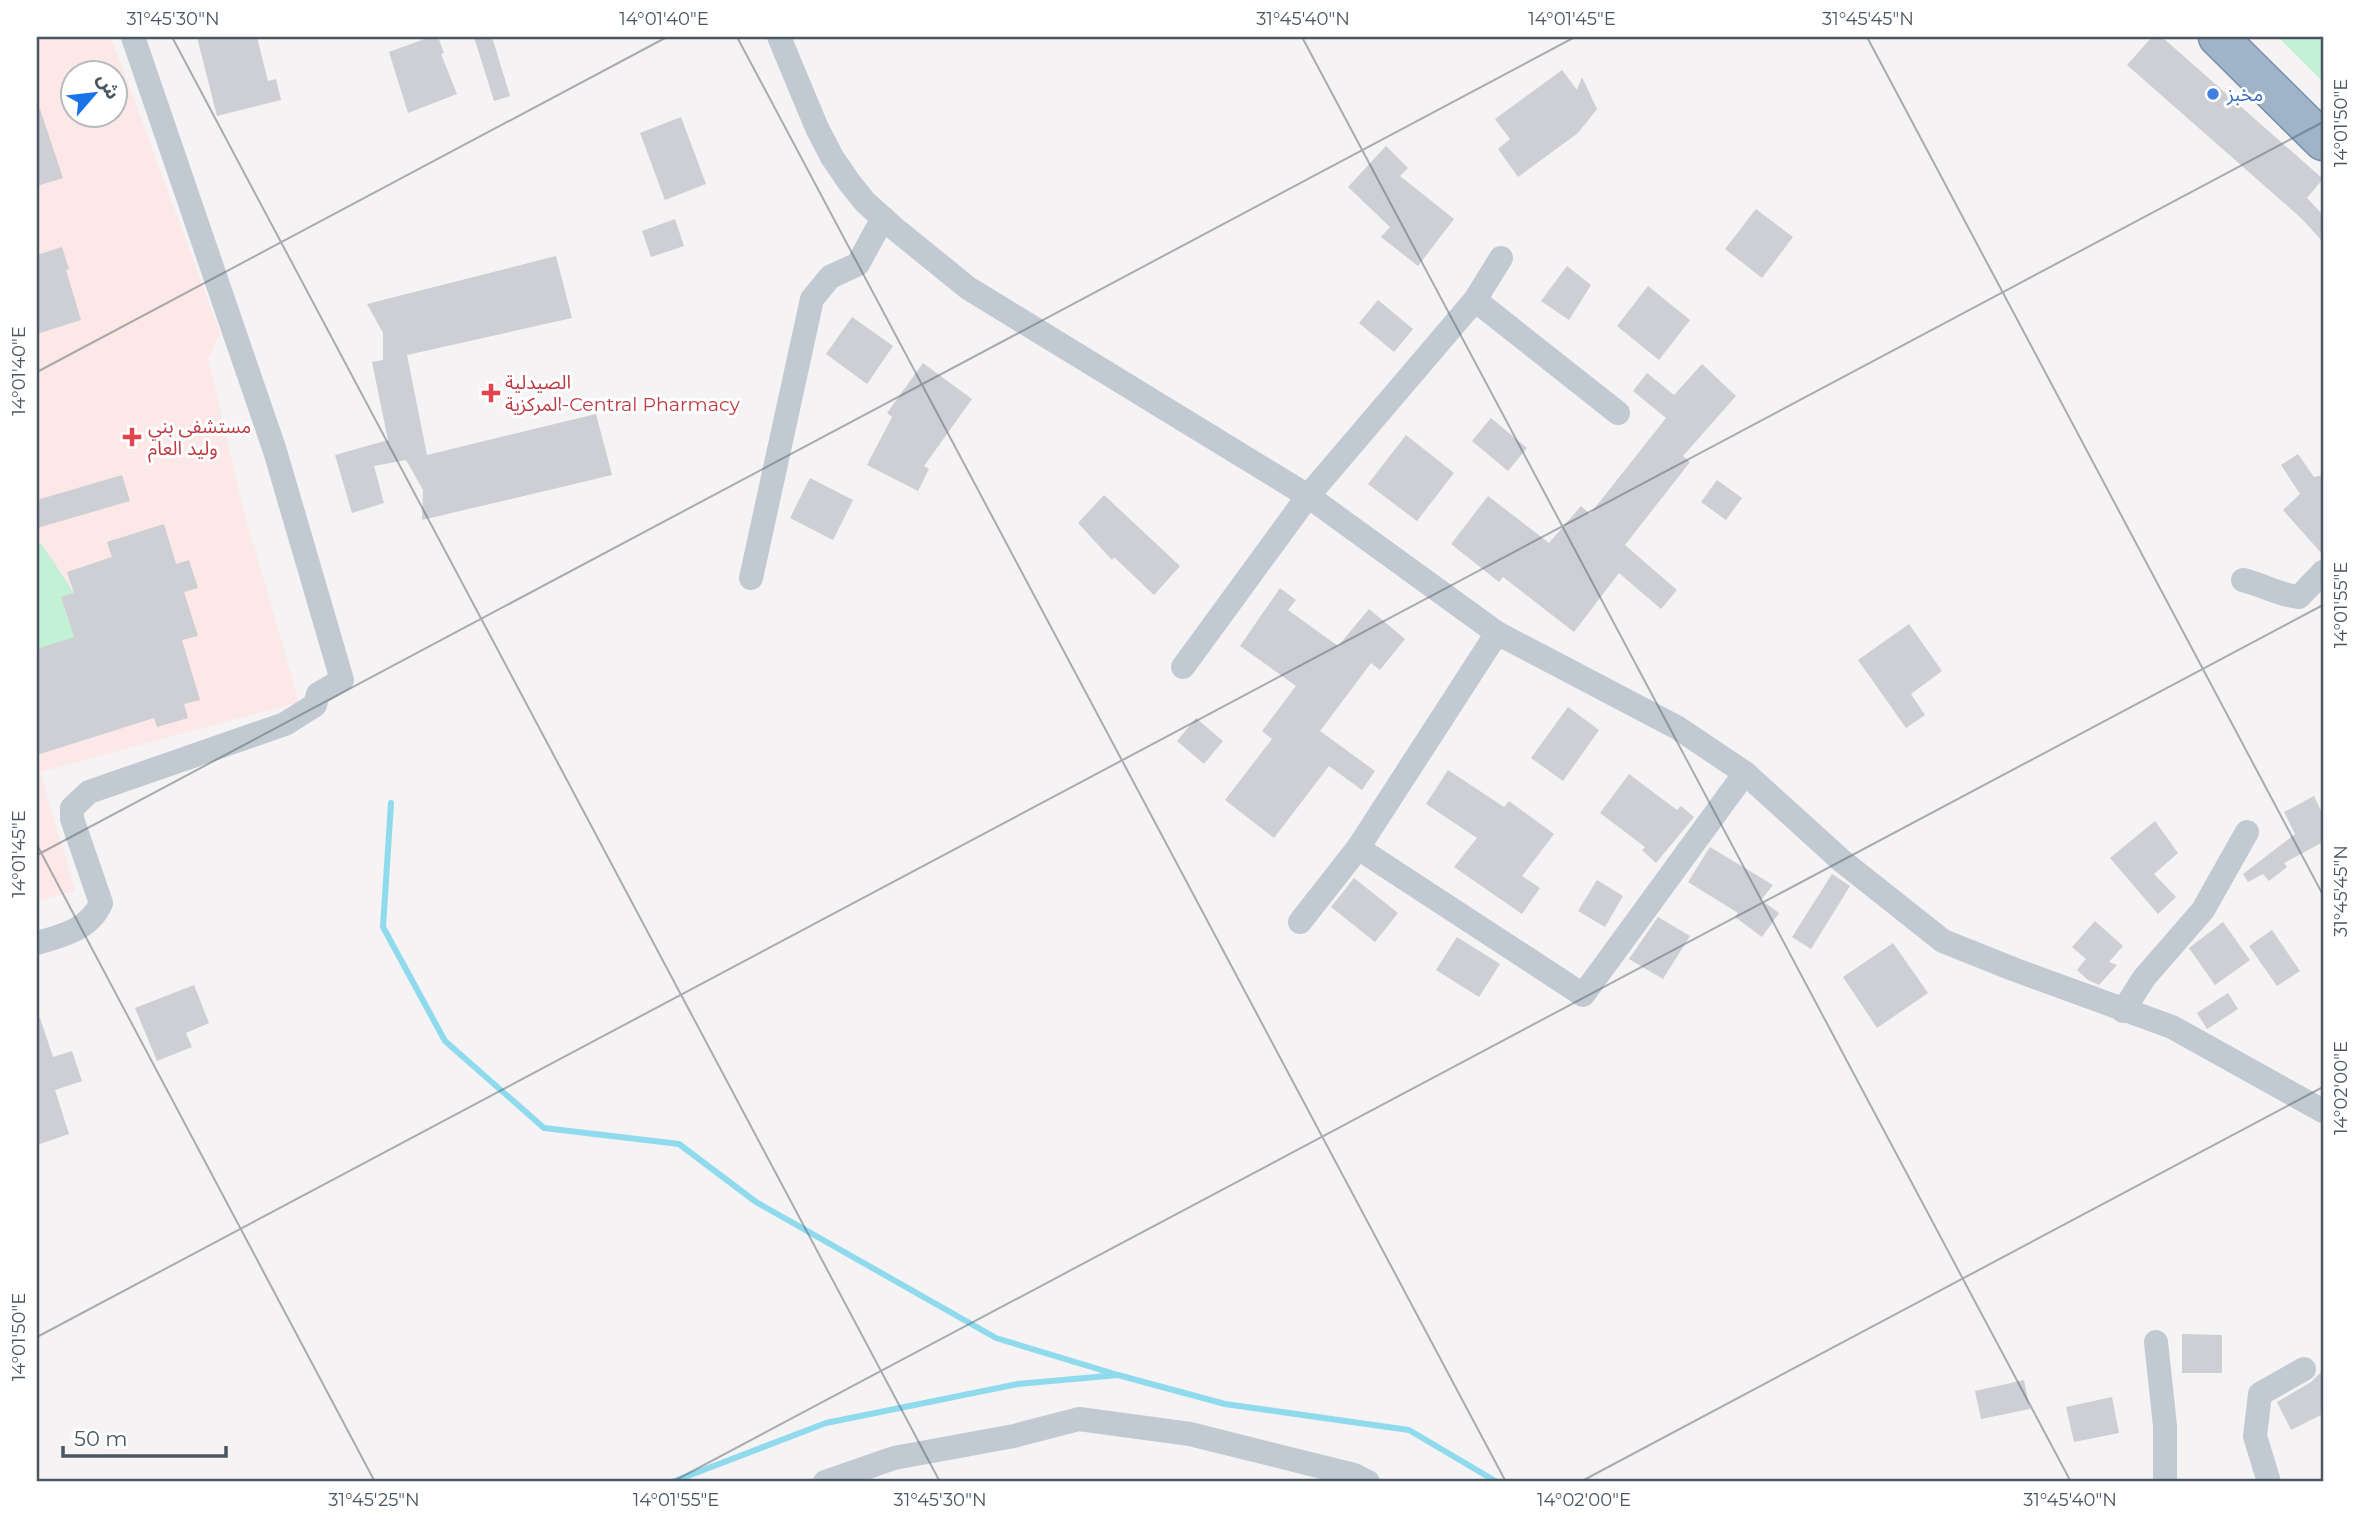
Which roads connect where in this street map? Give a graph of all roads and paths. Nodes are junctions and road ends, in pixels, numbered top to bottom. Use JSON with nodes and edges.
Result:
{"nodes":[{"id":1,"x":133,"y":37,"type":"edge"},
{"id":2,"x":779,"y":37,"type":"edge"},
{"id":3,"x":2218,"y":37,"type":"edge"},
{"id":4,"x":2323,"y":141,"type":"edge"},
{"id":5,"x":883,"y":218,"type":"junction"},
{"id":6,"x":1501,"y":258,"type":"dead end"},
{"id":7,"x":1475,"y":300,"type":"junction"},
{"id":8,"x":1618,"y":412,"type":"dead end"},
{"id":9,"x":1308,"y":496,"type":"junction"},
{"id":10,"x":2323,"y":572,"type":"edge"},
{"id":11,"x":751,"y":578,"type":"dead end"},
{"id":12,"x":2243,"y":580,"type":"dead end"},
{"id":13,"x":1497,"y":633,"type":"junction"},
{"id":14,"x":1183,"y":667,"type":"dead end"},
{"id":15,"x":1745,"y":773,"type":"junction"},
{"id":16,"x":2247,"y":832,"type":"dead end"},
{"id":17,"x":1358,"y":848,"type":"junction"},
{"id":18,"x":1300,"y":922,"type":"dead end"},
{"id":19,"x":37,"y":943,"type":"edge"},
{"id":20,"x":2123,"y":1011,"type":"junction"},
{"id":21,"x":2323,"y":1111,"type":"edge"},
{"id":22,"x":2156,"y":1342,"type":"dead end"},
{"id":23,"x":2304,"y":1369,"type":"dead end"},
{"id":24,"x":825,"y":1482,"type":"edge"},
{"id":25,"x":1368,"y":1482,"type":"edge"},
{"id":26,"x":2165,"y":1482,"type":"edge"},
{"id":27,"x":2269,"y":1482,"type":"edge"}],
"edges":[{"from":1,"to":19,"type":"street"},
{"from":2,"to":5,"type":"street"},
{"from":3,"to":4,"type":"highway"},
{"from":5,"to":9,"type":"street"},
{"from":5,"to":11,"type":"street"},
{"from":6,"to":7,"type":"street"},
{"from":7,"to":8,"type":"street"},
{"from":7,"to":9,"type":"street"},
{"from":9,"to":13,"type":"street"},
{"from":9,"to":14,"type":"street"},
{"from":10,"to":12,"type":"street"},
{"from":13,"to":15,"type":"street"},
{"from":13,"to":17,"type":"street"},
{"from":15,"to":17,"type":"street"},
{"from":15,"to":20,"type":"street"},
{"from":16,"to":20,"type":"street"},
{"from":17,"to":18,"type":"street"},
{"from":20,"to":21,"type":"street"},
{"from":22,"to":26,"type":"street"},
{"from":23,"to":27,"type":"street"},
{"from":24,"to":25,"type":"street"}]}
